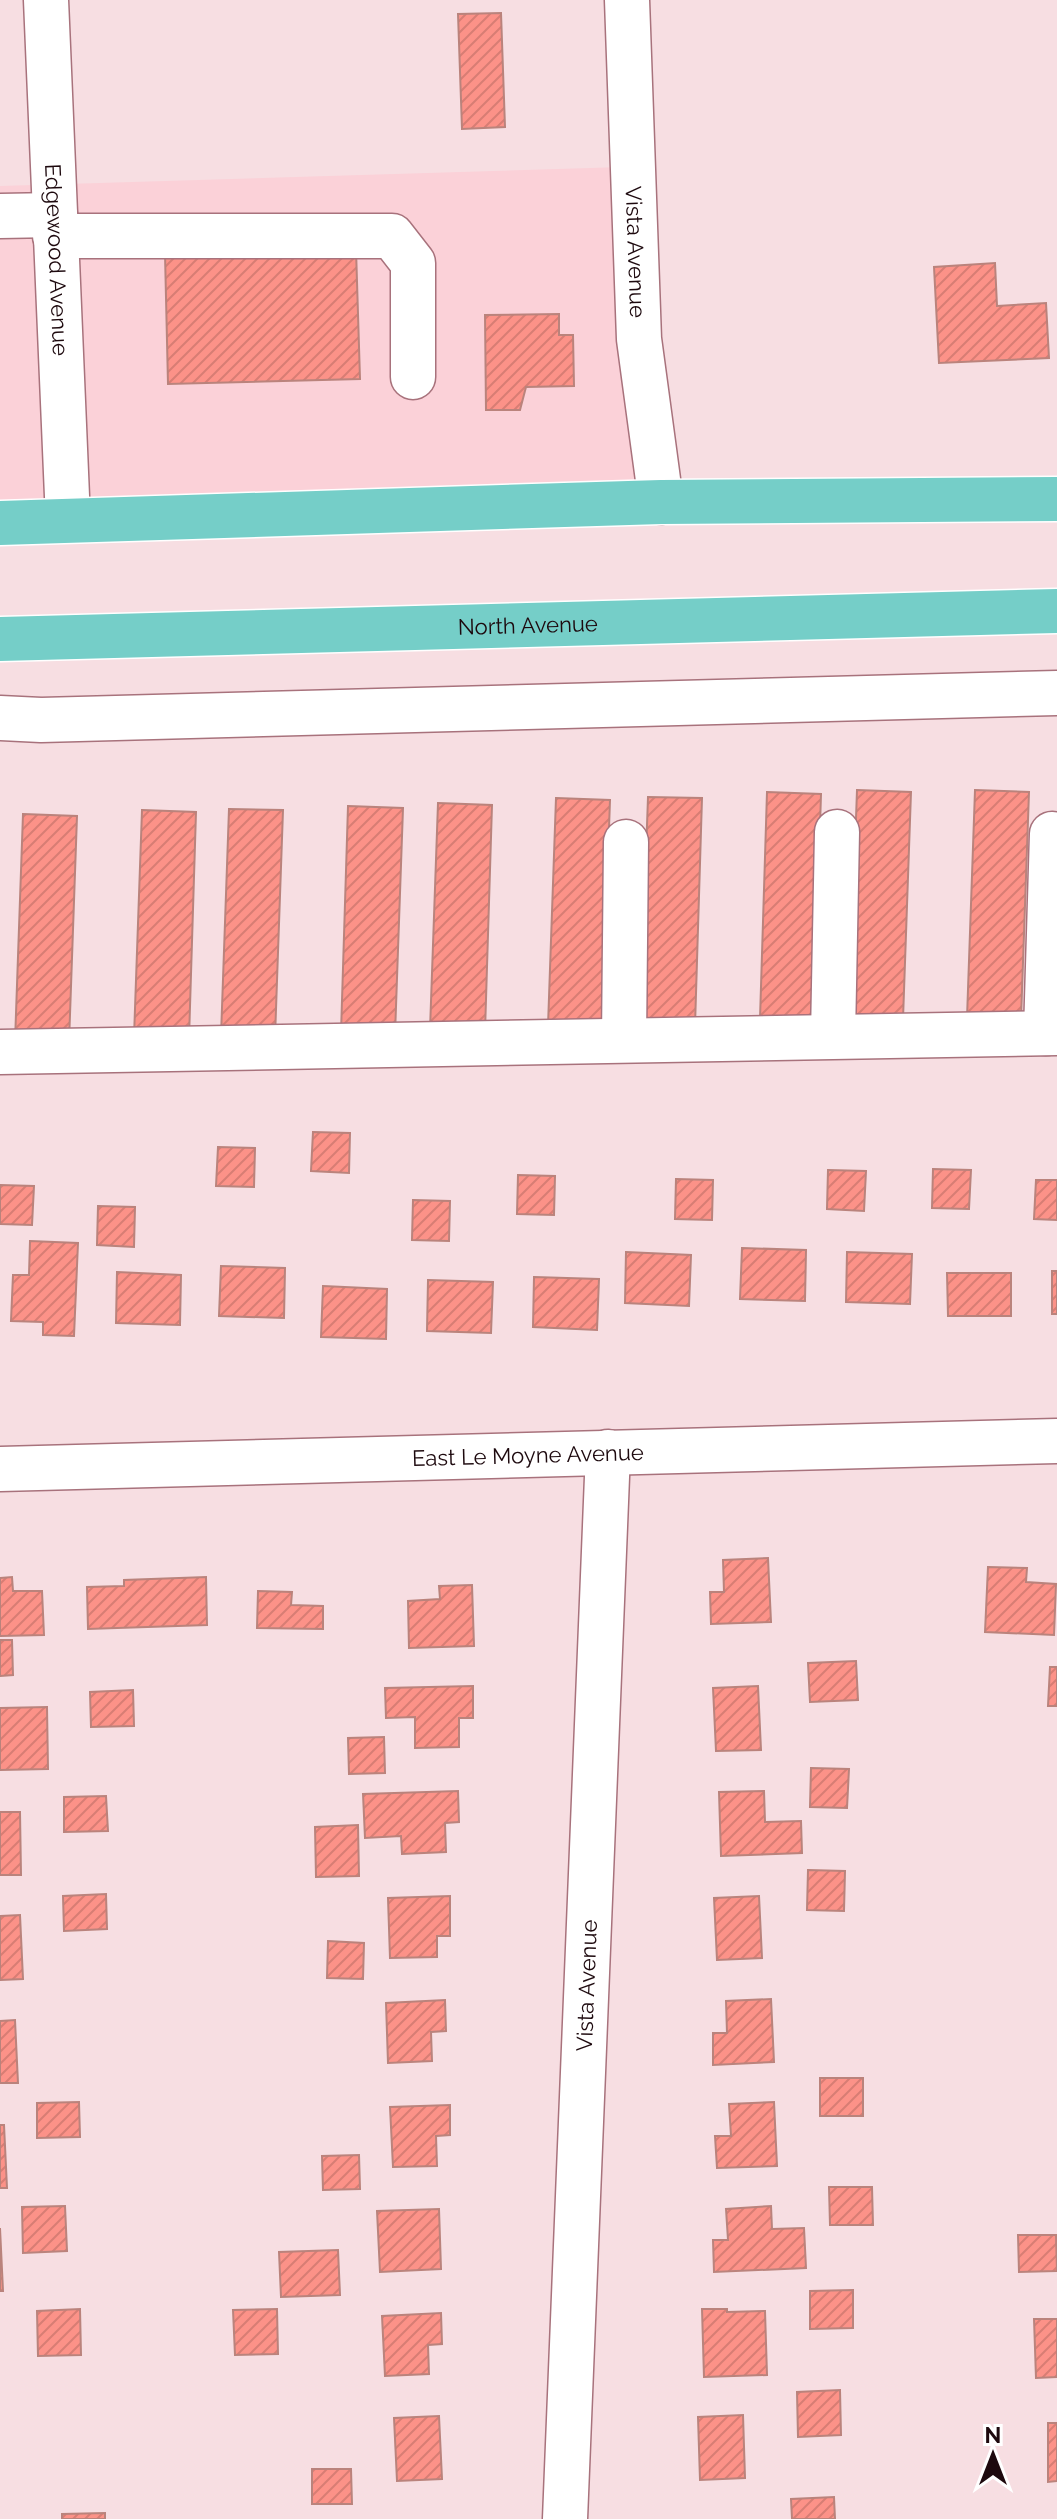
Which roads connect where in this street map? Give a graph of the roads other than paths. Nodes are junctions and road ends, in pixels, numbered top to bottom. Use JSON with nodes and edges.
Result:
{"nodes":[{"id":1,"x":46,"y":0,"type":"edge"},
{"id":2,"x":627,"y":0,"type":"edge"},
{"id":3,"x":0,"y":216,"type":"edge"},
{"id":4,"x":55,"y":226,"type":"junction"},
{"id":5,"x":413,"y":377,"type":"dead end"},
{"id":6,"x":1057,"y":499,"type":"edge"},
{"id":7,"x":661,"y":502,"type":"junction"},
{"id":8,"x":68,"y":520,"type":"junction"},
{"id":9,"x":0,"y":523,"type":"edge"},
{"id":10,"x":1057,"y":611,"type":"edge"},
{"id":11,"x":0,"y":639,"type":"edge"},
{"id":12,"x":1057,"y":693,"type":"edge"},
{"id":13,"x":0,"y":718,"type":"edge"},
{"id":14,"x":837,"y":832,"type":"dead end"},
{"id":15,"x":1052,"y":834,"type":"dead end"},
{"id":16,"x":626,"y":842,"type":"dead end"},
{"id":17,"x":1051,"y":1033,"type":"edge"},
{"id":18,"x":833,"y":1036,"type":"junction"},
{"id":19,"x":624,"y":1040,"type":"junction"},
{"id":20,"x":0,"y":1052,"type":"edge"},
{"id":21,"x":1057,"y":1441,"type":"edge"},
{"id":22,"x":608,"y":1452,"type":"junction"},
{"id":23,"x":0,"y":1469,"type":"edge"},
{"id":24,"x":565,"y":2519,"type":"edge"}],
"edges":[{"from":1,"to":4,"type":"street","name":"Edgewood Avenue"},
{"from":2,"to":7,"type":"street","name":"Vista Avenue"},
{"from":3,"to":4,"type":"street"},
{"from":4,"to":5,"type":"street"},
{"from":4,"to":8,"type":"street","name":"Edgewood Avenue"},
{"from":6,"to":7,"type":"main road"},
{"from":7,"to":8,"type":"main road"},
{"from":8,"to":9,"type":"main road"},
{"from":10,"to":11,"type":"main road","name":"North Avenue"},
{"from":12,"to":13,"type":"street"},
{"from":14,"to":18,"type":"street"},
{"from":15,"to":17,"type":"street"},
{"from":16,"to":19,"type":"street"},
{"from":17,"to":18,"type":"street"},
{"from":18,"to":19,"type":"street"},
{"from":19,"to":20,"type":"street"},
{"from":21,"to":22,"type":"street","name":"East Le Moyne Avenue"},
{"from":22,"to":23,"type":"street","name":"East Le Moyne Avenue"},
{"from":22,"to":24,"type":"street","name":"Vista Avenue"}]}
